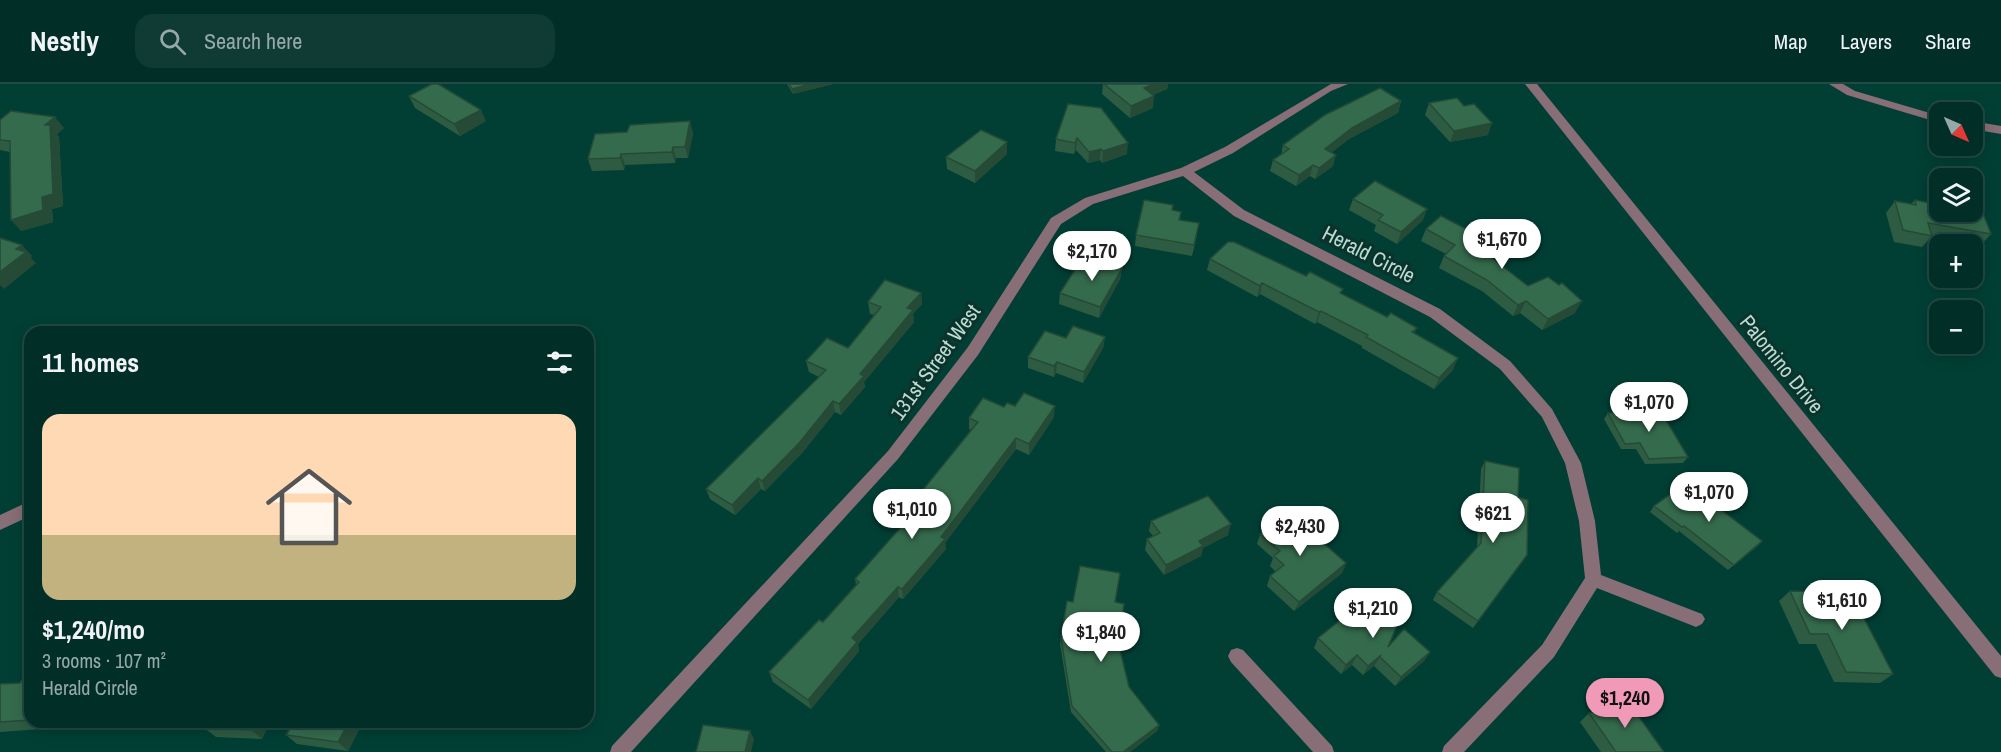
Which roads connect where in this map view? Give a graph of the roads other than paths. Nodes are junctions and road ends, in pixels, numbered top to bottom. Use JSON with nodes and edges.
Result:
{"nodes":[{"id":1,"x":1342,"y":84,"type":"edge"},
{"id":2,"x":1531,"y":84,"type":"edge"},
{"id":3,"x":1834,"y":84,"type":"edge"},
{"id":4,"x":1929,"y":117,"type":"edge"},
{"id":5,"x":1983,"y":128,"type":"edge"},
{"id":6,"x":2001,"y":130,"type":"edge"},
{"id":7,"x":1185,"y":171,"type":"junction"},
{"id":8,"x":24,"y":511,"type":"edge"},
{"id":9,"x":0,"y":524,"type":"edge"},
{"id":10,"x":1593,"y":579,"type":"junction"},
{"id":11,"x":1696,"y":619,"type":"dead end"},
{"id":12,"x":1237,"y":656,"type":"dead end"},
{"id":13,"x":2001,"y":670,"type":"edge"},
{"id":14,"x":619,"y":752,"type":"edge"},
{"id":15,"x":1325,"y":752,"type":"edge"},
{"id":16,"x":1453,"y":752,"type":"edge"}],
"edges":[{"from":1,"to":7,"type":"street","name":"131st Street West"},
{"from":2,"to":13,"type":"street","name":"Palomino Drive"},
{"from":3,"to":4,"type":"street"},
{"from":5,"to":6,"type":"street"},
{"from":7,"to":10,"type":"street","name":"Herald Circle"},
{"from":7,"to":14,"type":"street","name":"131st Street West"},
{"from":8,"to":9,"type":"street"},
{"from":10,"to":11,"type":"street"},
{"from":10,"to":16,"type":"street"},
{"from":12,"to":15,"type":"street"}]}
